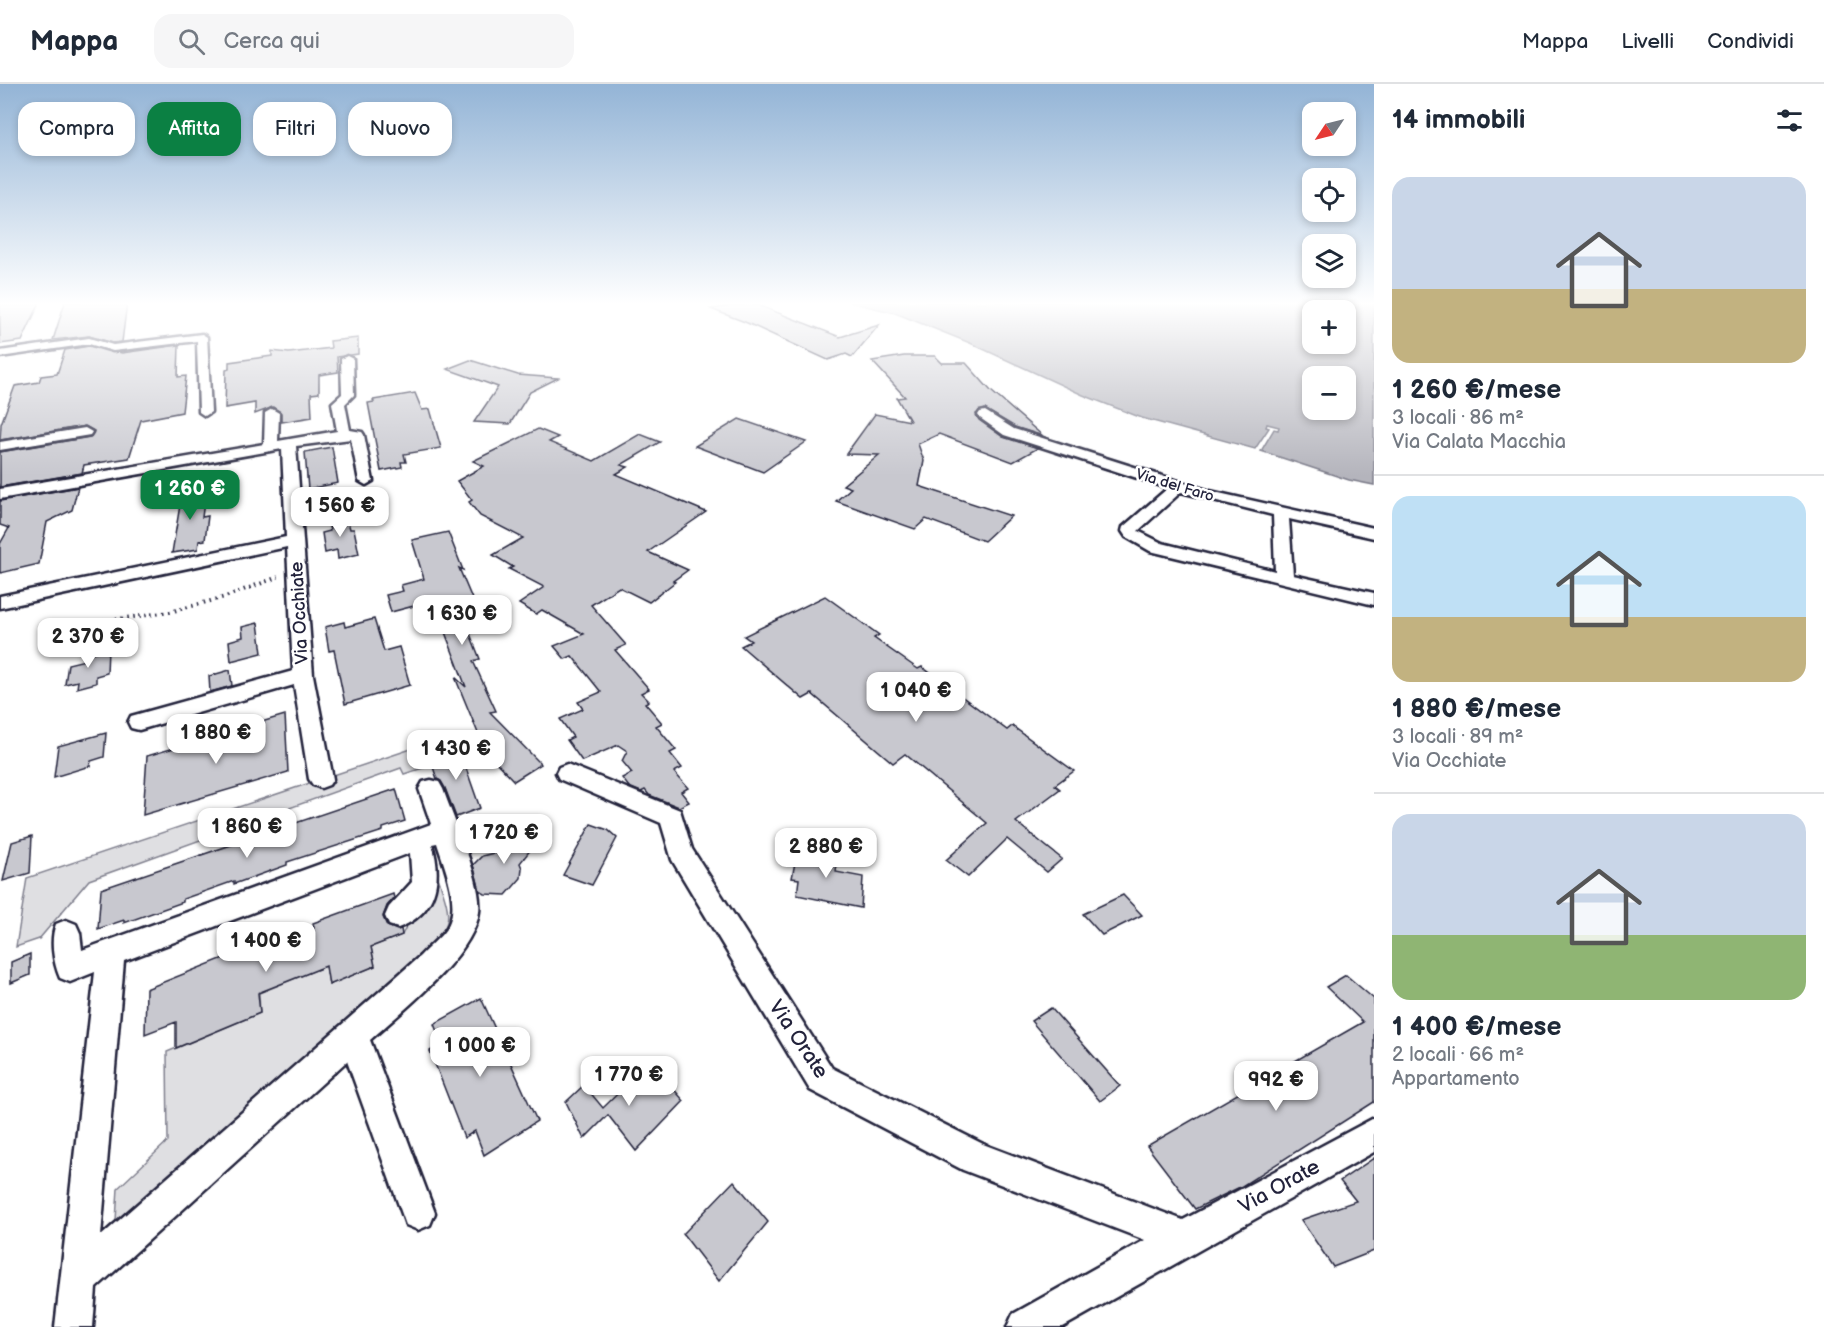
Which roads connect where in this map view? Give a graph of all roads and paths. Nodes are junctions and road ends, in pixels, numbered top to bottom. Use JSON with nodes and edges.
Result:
{"nodes":[{"id":1,"x":203,"y":360,"type":"edge"},
{"id":2,"x":347,"y":360,"type":"edge"},
{"id":3,"x":205,"y":412,"type":"dead end"},
{"id":4,"x":272,"y":413,"type":"dead end"},
{"id":5,"x":985,"y":415,"type":"dead end"},
{"id":6,"x":85,"y":432,"type":"dead end"},
{"id":7,"x":344,"y":434,"type":"junction"},
{"id":8,"x":280,"y":445,"type":"junction"},
{"id":9,"x":0,"y":447,"type":"edge"},
{"id":10,"x":366,"y":481,"type":"dead end"},
{"id":11,"x":1178,"y":487,"type":"junction"},
{"id":12,"x":0,"y":494,"type":"edge"},
{"id":13,"x":1281,"y":513,"type":"junction"},
{"id":14,"x":1374,"y":532,"type":"edge"},
{"id":15,"x":295,"y":540,"type":"junction"},
{"id":16,"x":297,"y":569,"type":"junction"},
{"id":17,"x":1284,"y":578,"type":"junction"},
{"id":18,"x":1374,"y":599,"type":"edge"},
{"id":19,"x":0,"y":602,"type":"edge"},
{"id":20,"x":47,"y":648,"type":"dead end"},
{"id":21,"x":303,"y":675,"type":"junction"},
{"id":22,"x":139,"y":722,"type":"dead end"},
{"id":23,"x":567,"y":772,"type":"dead end"},
{"id":24,"x":321,"y":779,"type":"dead end"},
{"id":25,"x":431,"y":789,"type":"dead end"},
{"id":26,"x":431,"y":834,"type":"junction"},
{"id":27,"x":398,"y":916,"type":"dead end"},
{"id":28,"x":66,"y":933,"type":"dead end"},
{"id":29,"x":111,"y":955,"type":"junction"},
{"id":30,"x":353,"y":1035,"type":"junction"},
{"id":31,"x":1374,"y":1134,"type":"edge"},
{"id":32,"x":418,"y":1213,"type":"dead end"},
{"id":33,"x":1185,"y":1238,"type":"junction"},
{"id":34,"x":79,"y":1279,"type":"junction"},
{"id":35,"x":74,"y":1327,"type":"edge"},
{"id":36,"x":1026,"y":1327,"type":"edge"}],
"edges":[{"from":1,"to":3,"type":"street"},
{"from":2,"to":7,"type":"street"},
{"from":4,"to":8,"type":"street","name":"Via Occhiate"},
{"from":5,"to":11,"type":"street","name":"Via del Faro"},
{"from":6,"to":9,"type":"street"},
{"from":7,"to":8,"type":"street"},
{"from":7,"to":10,"type":"street"},
{"from":8,"to":12,"type":"street"},
{"from":8,"to":15,"type":"street","name":"Via Occhiate"},
{"from":11,"to":13,"type":"street","name":"Via del Faro"},
{"from":11,"to":17,"type":"street"},
{"from":13,"to":14,"type":"street","name":"Via del Faro"},
{"from":13,"to":17,"type":"street"},
{"from":15,"to":16,"type":"street","name":"Via Occhiate"},
{"from":15,"to":19,"type":"street"},
{"from":16,"to":20,"type":"path"},
{"from":16,"to":21,"type":"street","name":"Via Occhiate"},
{"from":17,"to":18,"type":"street"},
{"from":21,"to":22,"type":"street","name":"Via Occhiate"},
{"from":21,"to":24,"type":"street","name":"Via Occhiate"},
{"from":23,"to":33,"type":"street","name":"Via Orate"},
{"from":25,"to":26,"type":"street"},
{"from":26,"to":27,"type":"street"},
{"from":26,"to":29,"type":"street"},
{"from":26,"to":30,"type":"street"},
{"from":28,"to":29,"type":"street"},
{"from":29,"to":34,"type":"street"},
{"from":30,"to":32,"type":"street"},
{"from":30,"to":34,"type":"street"},
{"from":31,"to":33,"type":"street","name":"Via Orate"},
{"from":33,"to":36,"type":"street","name":"Via Orate"},
{"from":34,"to":35,"type":"street"}]}
